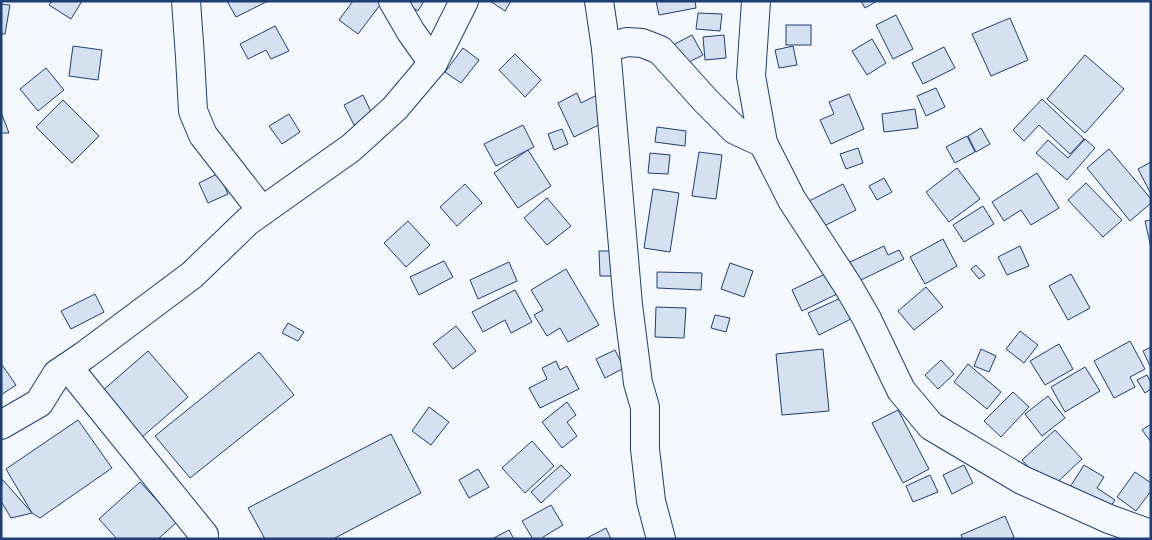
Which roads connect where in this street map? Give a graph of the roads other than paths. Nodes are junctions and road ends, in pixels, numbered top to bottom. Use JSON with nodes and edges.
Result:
{"nodes":[{"id":1,"x":186,"y":1,"type":"edge"},
{"id":2,"x":393,"y":1,"type":"edge"},
{"id":3,"x":464,"y":1,"type":"edge"},
{"id":4,"x":599,"y":1,"type":"edge"},
{"id":5,"x":756,"y":1,"type":"edge"},
{"id":6,"x":606,"y":48,"type":"junction"},
{"id":7,"x":433,"y":63,"type":"junction"},
{"id":8,"x":764,"y":143,"type":"junction"},
{"id":9,"x":262,"y":210,"type":"junction"},
{"id":10,"x":68,"y":366,"type":"junction"},
{"id":11,"x":1,"y":424,"type":"edge"},
{"id":12,"x":1151,"y":534,"type":"edge"},
{"id":13,"x":204,"y":535,"type":"dead end"},
{"id":14,"x":662,"y":539,"type":"edge"}],
"edges":[{"from":1,"to":9,"type":"street"},
{"from":2,"to":7,"type":"street"},
{"from":3,"to":7,"type":"street"},
{"from":4,"to":6,"type":"street"},
{"from":5,"to":8,"type":"street"},
{"from":6,"to":8,"type":"street"},
{"from":6,"to":14,"type":"street"},
{"from":7,"to":9,"type":"street"},
{"from":8,"to":12,"type":"street"},
{"from":9,"to":10,"type":"street"},
{"from":10,"to":11,"type":"street"},
{"from":10,"to":13,"type":"street"}]}
